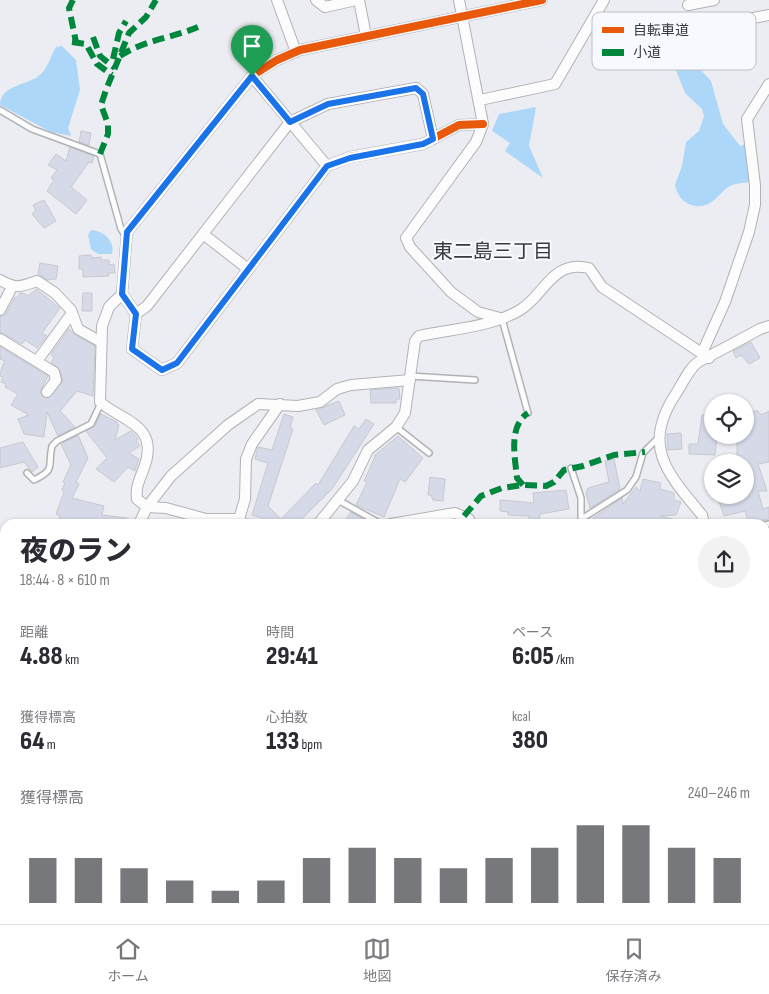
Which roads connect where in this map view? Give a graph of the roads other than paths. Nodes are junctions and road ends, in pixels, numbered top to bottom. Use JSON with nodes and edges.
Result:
{"nodes":[{"id":1,"x":277,"y":0,"type":"edge"},
{"id":2,"x":316,"y":0,"type":"edge"},
{"id":3,"x":357,"y":0,"type":"edge"},
{"id":4,"x":458,"y":0,"type":"edge"},
{"id":5,"x":542,"y":0,"type":"edge"},
{"id":6,"x":604,"y":0,"type":"edge"},
{"id":7,"x":714,"y":0,"type":"edge"},
{"id":8,"x":688,"y":5,"type":"dead end"},
{"id":9,"x":597,"y":12,"type":"edge"},
{"id":10,"x":462,"y":15,"type":"junction"},
{"id":11,"x":769,"y":15,"type":"edge"},
{"id":12,"x":756,"y":17,"type":"edge"},
{"id":13,"x":592,"y":21,"type":"edge"},
{"id":14,"x":366,"y":36,"type":"junction"},
{"id":15,"x":296,"y":52,"type":"junction"},
{"id":16,"x":252,"y":76,"type":"junction"},
{"id":17,"x":769,"y":84,"type":"edge"},
{"id":18,"x":480,"y":100,"type":"junction"},
{"id":19,"x":0,"y":110,"type":"edge"},
{"id":20,"x":290,"y":122,"type":"junction"},
{"id":21,"x":483,"y":124,"type":"junction"},
{"id":22,"x":433,"y":139,"type":"junction"},
{"id":23,"x":327,"y":166,"type":"junction"},
{"id":24,"x":203,"y":234,"type":"junction"},
{"id":25,"x":126,"y":237,"type":"junction"},
{"id":26,"x":248,"y":269,"type":"junction"},
{"id":27,"x":0,"y":280,"type":"edge"},
{"id":28,"x":12,"y":287,"type":"junction"},
{"id":29,"x":122,"y":294,"type":"junction"},
{"id":30,"x":0,"y":310,"type":"edge"},
{"id":31,"x":72,"y":313,"type":"junction"},
{"id":32,"x":136,"y":314,"type":"junction"},
{"id":33,"x":502,"y":319,"type":"junction"},
{"id":34,"x":769,"y":326,"type":"edge"},
{"id":35,"x":0,"y":339,"type":"edge"},
{"id":36,"x":101,"y":342,"type":"junction"},
{"id":37,"x":705,"y":356,"type":"junction"},
{"id":38,"x":37,"y":361,"type":"junction"},
{"id":39,"x":410,"y":378,"type":"junction"},
{"id":40,"x":475,"y":380,"type":"dead end"},
{"id":41,"x":47,"y":392,"type":"dead end"},
{"id":42,"x":102,"y":403,"type":"junction"},
{"id":43,"x":280,"y":404,"type":"junction"},
{"id":44,"x":528,"y":413,"type":"dead end"},
{"id":45,"x":395,"y":427,"type":"junction"},
{"id":46,"x":660,"y":437,"type":"junction"},
{"id":47,"x":429,"y":453,"type":"dead end"},
{"id":48,"x":571,"y":468,"type":"dead end"},
{"id":49,"x":27,"y":473,"type":"dead end"},
{"id":50,"x":338,"y":500,"type":"junction"},
{"id":51,"x":147,"y":507,"type":"junction"},
{"id":52,"x":141,"y":519,"type":"edge"},
{"id":53,"x":206,"y":519,"type":"edge"},
{"id":54,"x":242,"y":519,"type":"edge"},
{"id":55,"x":322,"y":519,"type":"edge"},
{"id":56,"x":372,"y":519,"type":"edge"},
{"id":57,"x":420,"y":519,"type":"edge"},
{"id":58,"x":469,"y":519,"type":"edge"},
{"id":59,"x":581,"y":519,"type":"edge"},
{"id":60,"x":585,"y":519,"type":"edge"},
{"id":61,"x":703,"y":519,"type":"edge"}],
"edges":[{"from":1,"to":15,"type":"street"},
{"from":2,"to":3,"type":"street"},
{"from":3,"to":14,"type":"street"},
{"from":4,"to":10,"type":"street"},
{"from":5,"to":10,"type":"street"},
{"from":6,"to":9,"type":"street"},
{"from":7,"to":8,"type":"street"},
{"from":10,"to":14,"type":"street"},
{"from":10,"to":18,"type":"street"},
{"from":11,"to":12,"type":"street"},
{"from":13,"to":18,"type":"street"},
{"from":14,"to":15,"type":"street"},
{"from":15,"to":16,"type":"street"},
{"from":16,"to":20,"type":"street"},
{"from":16,"to":25,"type":"street"},
{"from":17,"to":37,"type":"street"},
{"from":18,"to":21,"type":"street"},
{"from":19,"to":25,"type":"lane"},
{"from":20,"to":22,"type":"street"},
{"from":20,"to":23,"type":"street"},
{"from":20,"to":24,"type":"street"},
{"from":21,"to":22,"type":"street"},
{"from":21,"to":33,"type":"street"},
{"from":22,"to":23,"type":"street"},
{"from":23,"to":26,"type":"street"},
{"from":24,"to":26,"type":"street"},
{"from":24,"to":32,"type":"street"},
{"from":25,"to":29,"type":"street"},
{"from":26,"to":32,"type":"street"},
{"from":27,"to":28,"type":"street"},
{"from":28,"to":30,"type":"street"},
{"from":28,"to":31,"type":"street"},
{"from":29,"to":32,"type":"street"},
{"from":29,"to":36,"type":"street"},
{"from":31,"to":36,"type":"street"},
{"from":31,"to":38,"type":"street"},
{"from":33,"to":37,"type":"street"},
{"from":33,"to":39,"type":"street"},
{"from":33,"to":44,"type":"lane"},
{"from":34,"to":37,"type":"street"},
{"from":35,"to":38,"type":"street"},
{"from":36,"to":42,"type":"street"},
{"from":37,"to":46,"type":"street"},
{"from":38,"to":41,"type":"street"},
{"from":39,"to":40,"type":"lane"},
{"from":39,"to":43,"type":"street"},
{"from":39,"to":45,"type":"street"},
{"from":42,"to":49,"type":"lane"},
{"from":42,"to":51,"type":"street"},
{"from":43,"to":51,"type":"street"},
{"from":43,"to":54,"type":"street"},
{"from":45,"to":47,"type":"lane"},
{"from":45,"to":50,"type":"street"},
{"from":46,"to":60,"type":"lane"},
{"from":46,"to":61,"type":"street"},
{"from":48,"to":59,"type":"lane"},
{"from":50,"to":55,"type":"street"},
{"from":50,"to":56,"type":"lane"},
{"from":51,"to":52,"type":"street"},
{"from":51,"to":53,"type":"street"},
{"from":57,"to":58,"type":"street"}]}
